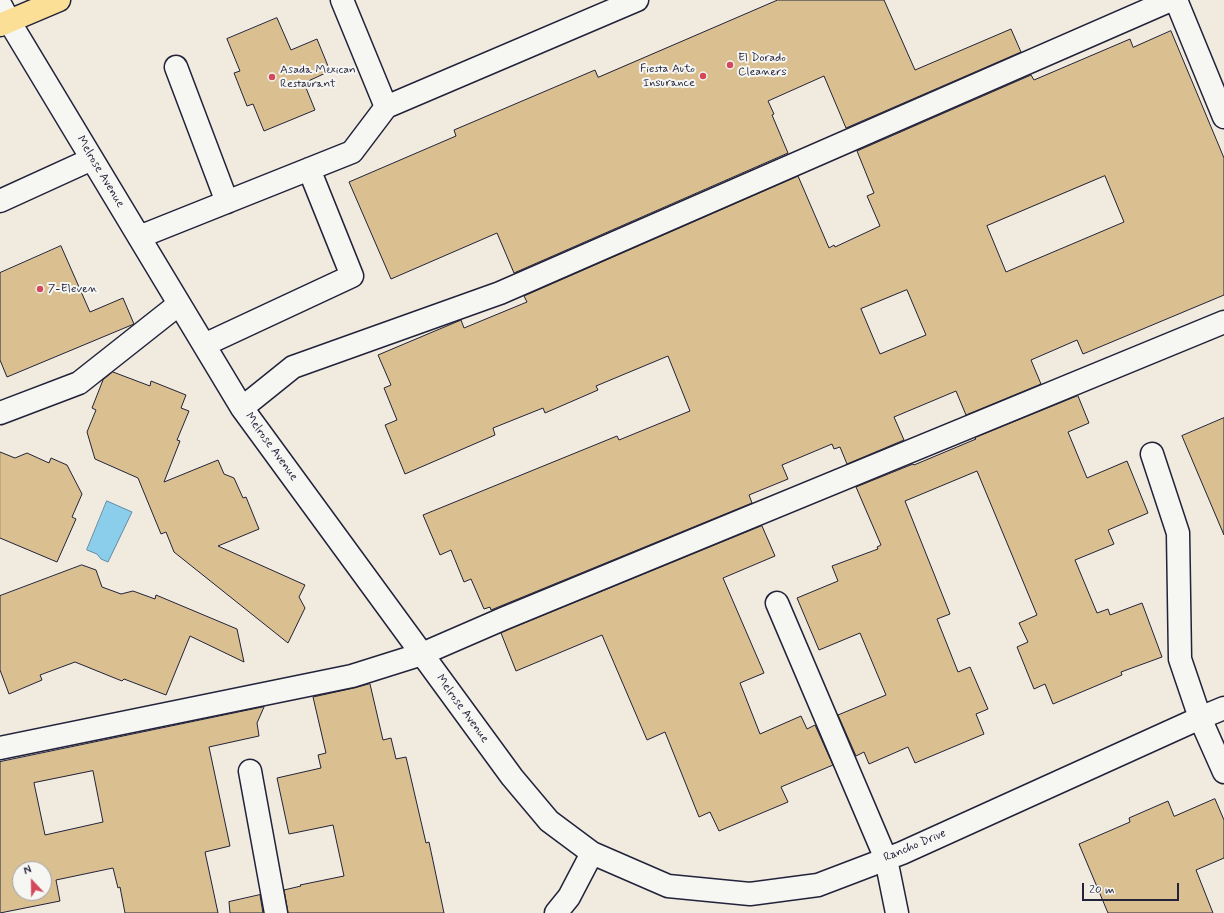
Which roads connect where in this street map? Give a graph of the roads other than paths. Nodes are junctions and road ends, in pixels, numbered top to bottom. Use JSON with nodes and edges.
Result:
{"nodes":[{"id":1,"x":59,"y":0,"type":"edge"},
{"id":2,"x":342,"y":0,"type":"edge"},
{"id":3,"x":637,"y":0,"type":"edge"},
{"id":4,"x":1172,"y":0,"type":"edge"},
{"id":5,"x":1176,"y":0,"type":"edge"},
{"id":6,"x":3,"y":17,"type":"edge"},
{"id":7,"x":176,"y":67,"type":"dead end"},
{"id":8,"x":386,"y":107,"type":"junction"},
{"id":9,"x":1224,"y":117,"type":"edge"},
{"id":10,"x":92,"y":159,"type":"junction"},
{"id":11,"x":309,"y":169,"type":"junction"},
{"id":12,"x":0,"y":201,"type":"edge"},
{"id":13,"x":228,"y":202,"type":"junction"},
{"id":14,"x":139,"y":237,"type":"junction"},
{"id":15,"x":179,"y":304,"type":"junction"},
{"id":16,"x":1224,"y":322,"type":"edge"},
{"id":17,"x":204,"y":345,"type":"junction"},
{"id":18,"x":242,"y":408,"type":"junction"},
{"id":19,"x":0,"y":413,"type":"edge"},
{"id":20,"x":1152,"y":454,"type":"dead end"},
{"id":21,"x":777,"y":603,"type":"dead end"},
{"id":22,"x":422,"y":654,"type":"junction"},
{"id":23,"x":1224,"y":708,"type":"edge"},
{"id":24,"x":1200,"y":718,"type":"junction"},
{"id":25,"x":0,"y":748,"type":"edge"},
{"id":26,"x":250,"y":771,"type":"dead end"},
{"id":27,"x":1224,"y":772,"type":"edge"},
{"id":28,"x":592,"y":853,"type":"junction"},
{"id":29,"x":886,"y":859,"type":"junction"},
{"id":30,"x":276,"y":913,"type":"edge"},
{"id":31,"x":556,"y":913,"type":"edge"},
{"id":32,"x":897,"y":913,"type":"edge"}],
"edges":[{"from":1,"to":6,"type":"main road"},
{"from":2,"to":8,"type":"street"},
{"from":3,"to":8,"type":"street"},
{"from":4,"to":18,"type":"street"},
{"from":5,"to":9,"type":"street"},
{"from":6,"to":10,"type":"street","name":"Melrose Avenue"},
{"from":7,"to":13,"type":"street"},
{"from":8,"to":11,"type":"street"},
{"from":10,"to":12,"type":"street"},
{"from":10,"to":14,"type":"street","name":"Melrose Avenue"},
{"from":11,"to":13,"type":"street"},
{"from":11,"to":17,"type":"street"},
{"from":13,"to":14,"type":"street"},
{"from":14,"to":15,"type":"street","name":"Melrose Avenue"},
{"from":15,"to":17,"type":"street","name":"Melrose Avenue"},
{"from":15,"to":19,"type":"street"},
{"from":16,"to":22,"type":"street"},
{"from":17,"to":18,"type":"street","name":"Melrose Avenue"},
{"from":18,"to":22,"type":"street","name":"Melrose Avenue"},
{"from":20,"to":24,"type":"street"},
{"from":21,"to":29,"type":"street"},
{"from":22,"to":25,"type":"street"},
{"from":22,"to":28,"type":"street","name":"Melrose Avenue"},
{"from":23,"to":24,"type":"street","name":"Rancho Drive"},
{"from":24,"to":27,"type":"street"},
{"from":24,"to":29,"type":"street","name":"Rancho Drive"},
{"from":26,"to":30,"type":"street"},
{"from":28,"to":29,"type":"street","name":"Rancho Drive"},
{"from":28,"to":31,"type":"street"},
{"from":29,"to":32,"type":"street"}]}
